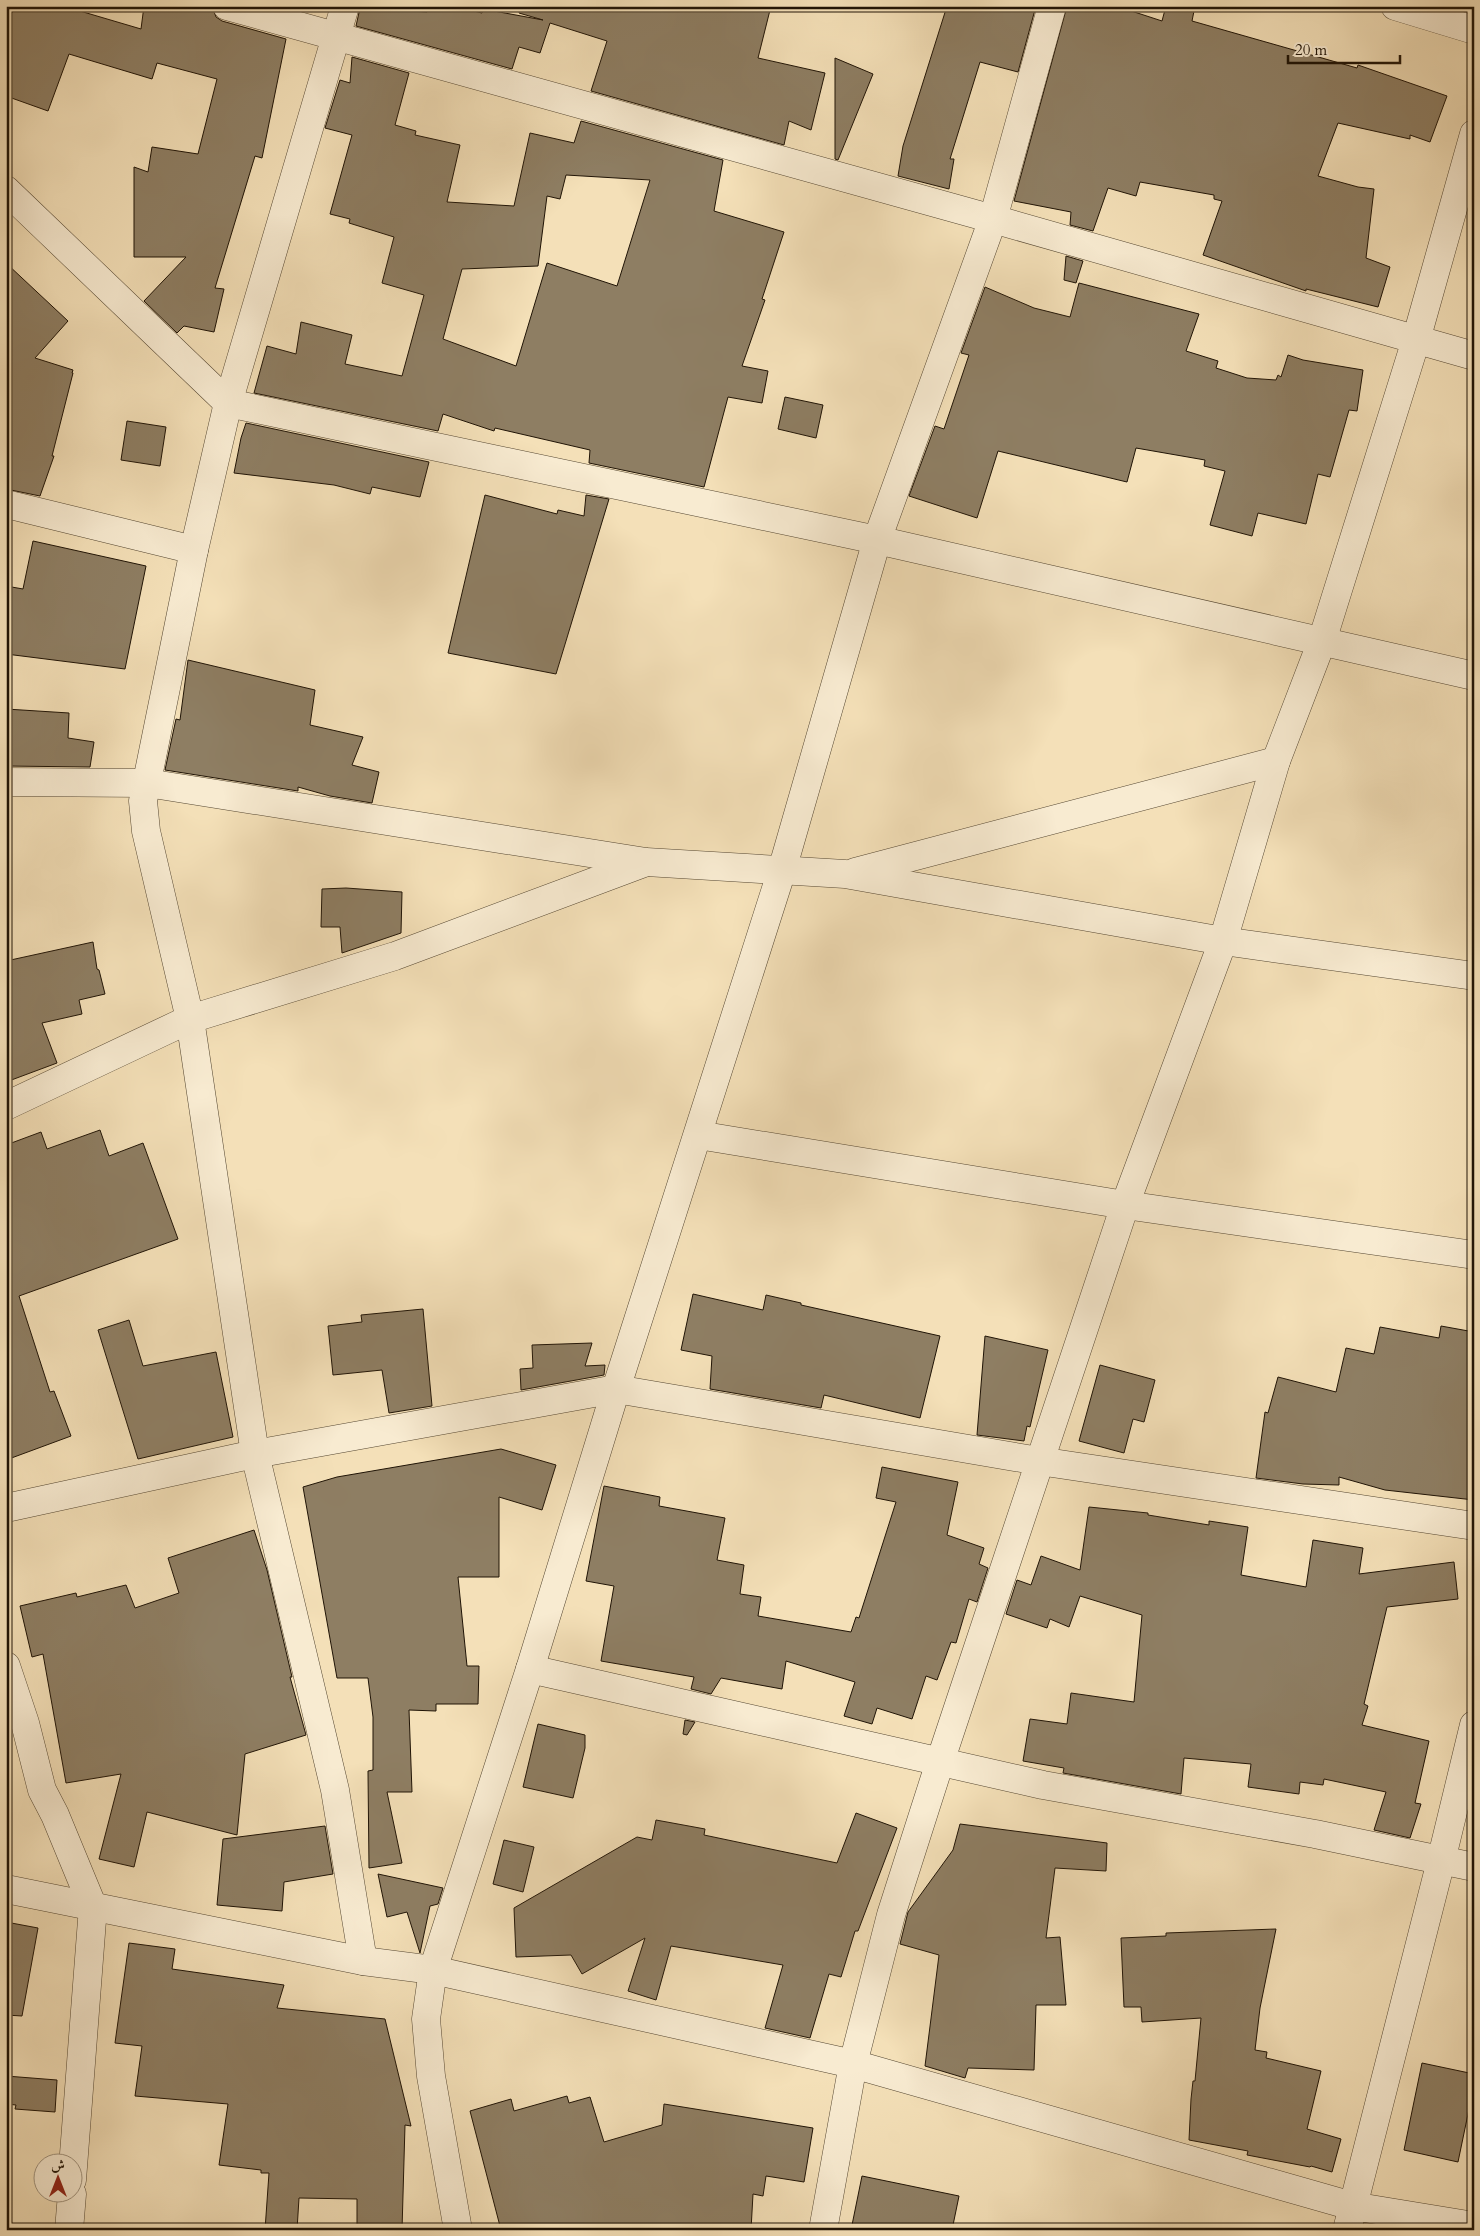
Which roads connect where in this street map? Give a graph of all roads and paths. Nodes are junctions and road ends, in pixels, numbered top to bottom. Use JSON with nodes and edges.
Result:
{"nodes":[{"id":1,"x":227,"y":6,"type":"edge"},
{"id":2,"x":345,"y":6,"type":"edge"},
{"id":3,"x":1052,"y":6,"type":"edge"},
{"id":4,"x":1395,"y":6,"type":"edge"},
{"id":5,"x":1474,"y":30,"type":"edge"},
{"id":6,"x":336,"y":36,"type":"junction"},
{"id":7,"x":1474,"y":134,"type":"edge"},
{"id":8,"x":6,"y":190,"type":"edge"},
{"id":9,"x":993,"y":218,"type":"junction"},
{"id":10,"x":1416,"y":340,"type":"junction"},
{"id":11,"x":1474,"y":356,"type":"edge"},
{"id":12,"x":228,"y":403,"type":"junction"},
{"id":13,"x":6,"y":504,"type":"edge"},
{"id":14,"x":877,"y":540,"type":"junction"},
{"id":15,"x":194,"y":550,"type":"junction"},
{"id":16,"x":1322,"y":641,"type":"junction"},
{"id":17,"x":1474,"y":676,"type":"edge"},
{"id":18,"x":1276,"y":761,"type":"junction"},
{"id":19,"x":6,"y":782,"type":"edge"},
{"id":20,"x":148,"y":784,"type":"junction"},
{"id":21,"x":646,"y":862,"type":"junction"},
{"id":22,"x":782,"y":870,"type":"junction"},
{"id":23,"x":846,"y":874,"type":"junction"},
{"id":24,"x":1223,"y":941,"type":"junction"},
{"id":25,"x":1474,"y":976,"type":"edge"},
{"id":26,"x":190,"y":1019,"type":"junction"},
{"id":27,"x":6,"y":1106,"type":"edge"},
{"id":28,"x":698,"y":1135,"type":"junction"},
{"id":29,"x":1125,"y":1205,"type":"junction"},
{"id":30,"x":1474,"y":1255,"type":"edge"},
{"id":31,"x":616,"y":1389,"type":"junction"},
{"id":32,"x":255,"y":1454,"type":"junction"},
{"id":33,"x":1039,"y":1461,"type":"junction"},
{"id":34,"x":6,"y":1508,"type":"edge"},
{"id":35,"x":1474,"y":1526,"type":"edge"},
{"id":36,"x":6,"y":1666,"type":"edge"},
{"id":37,"x":530,"y":1670,"type":"junction"},
{"id":38,"x":1474,"y":1725,"type":"edge"},
{"id":39,"x":940,"y":1762,"type":"junction"},
{"id":40,"x":1441,"y":1860,"type":"junction"},
{"id":41,"x":1474,"y":1867,"type":"edge"},
{"id":42,"x":6,"y":1889,"type":"edge"},
{"id":43,"x":93,"y":1907,"type":"junction"},
{"id":44,"x":364,"y":1961,"type":"junction"},
{"id":45,"x":433,"y":1970,"type":"junction"},
{"id":46,"x":853,"y":2064,"type":"junction"},
{"id":47,"x":74,"y":2154,"type":"edge"},
{"id":48,"x":71,"y":2204,"type":"edge"},
{"id":49,"x":1349,"y":2218,"type":"edge"},
{"id":50,"x":1474,"y":2226,"type":"edge"},
{"id":51,"x":69,"y":2230,"type":"edge"},
{"id":52,"x":458,"y":2230,"type":"edge"},
{"id":53,"x":823,"y":2230,"type":"edge"}],
"edges":[{"from":1,"to":6,"type":"street"},
{"from":2,"to":6,"type":"street"},
{"from":3,"to":9,"type":"street"},
{"from":4,"to":5,"type":"street"},
{"from":6,"to":9,"type":"street"},
{"from":6,"to":12,"type":"street"},
{"from":7,"to":10,"type":"street"},
{"from":8,"to":12,"type":"street"},
{"from":9,"to":10,"type":"street"},
{"from":9,"to":14,"type":"street"},
{"from":10,"to":11,"type":"street"},
{"from":10,"to":16,"type":"street"},
{"from":12,"to":14,"type":"street"},
{"from":12,"to":15,"type":"street"},
{"from":13,"to":15,"type":"street"},
{"from":14,"to":16,"type":"street"},
{"from":14,"to":22,"type":"street"},
{"from":15,"to":20,"type":"street"},
{"from":16,"to":17,"type":"street"},
{"from":16,"to":18,"type":"street"},
{"from":18,"to":23,"type":"street"},
{"from":18,"to":24,"type":"street"},
{"from":19,"to":20,"type":"street"},
{"from":20,"to":21,"type":"street"},
{"from":20,"to":26,"type":"street"},
{"from":21,"to":22,"type":"street"},
{"from":21,"to":26,"type":"street"},
{"from":22,"to":23,"type":"street"},
{"from":22,"to":28,"type":"street"},
{"from":23,"to":24,"type":"street"},
{"from":24,"to":25,"type":"street"},
{"from":24,"to":29,"type":"street"},
{"from":26,"to":27,"type":"street"},
{"from":26,"to":32,"type":"street"},
{"from":28,"to":29,"type":"street"},
{"from":28,"to":31,"type":"street"},
{"from":29,"to":30,"type":"street"},
{"from":29,"to":33,"type":"street"},
{"from":31,"to":32,"type":"street"},
{"from":31,"to":33,"type":"street"},
{"from":31,"to":37,"type":"street"},
{"from":32,"to":34,"type":"street"},
{"from":32,"to":44,"type":"street"},
{"from":33,"to":35,"type":"street"},
{"from":33,"to":39,"type":"street"},
{"from":36,"to":43,"type":"street"},
{"from":37,"to":39,"type":"street"},
{"from":37,"to":45,"type":"street"},
{"from":38,"to":40,"type":"street"},
{"from":39,"to":40,"type":"street"},
{"from":39,"to":46,"type":"street"},
{"from":40,"to":41,"type":"street"},
{"from":40,"to":49,"type":"street"},
{"from":42,"to":43,"type":"street"},
{"from":43,"to":44,"type":"street"},
{"from":43,"to":47,"type":"street"},
{"from":44,"to":45,"type":"street"},
{"from":45,"to":46,"type":"street"},
{"from":45,"to":52,"type":"street"},
{"from":46,"to":49,"type":"street"},
{"from":46,"to":53,"type":"street"},
{"from":48,"to":51,"type":"street"},
{"from":49,"to":50,"type":"street"}]}
